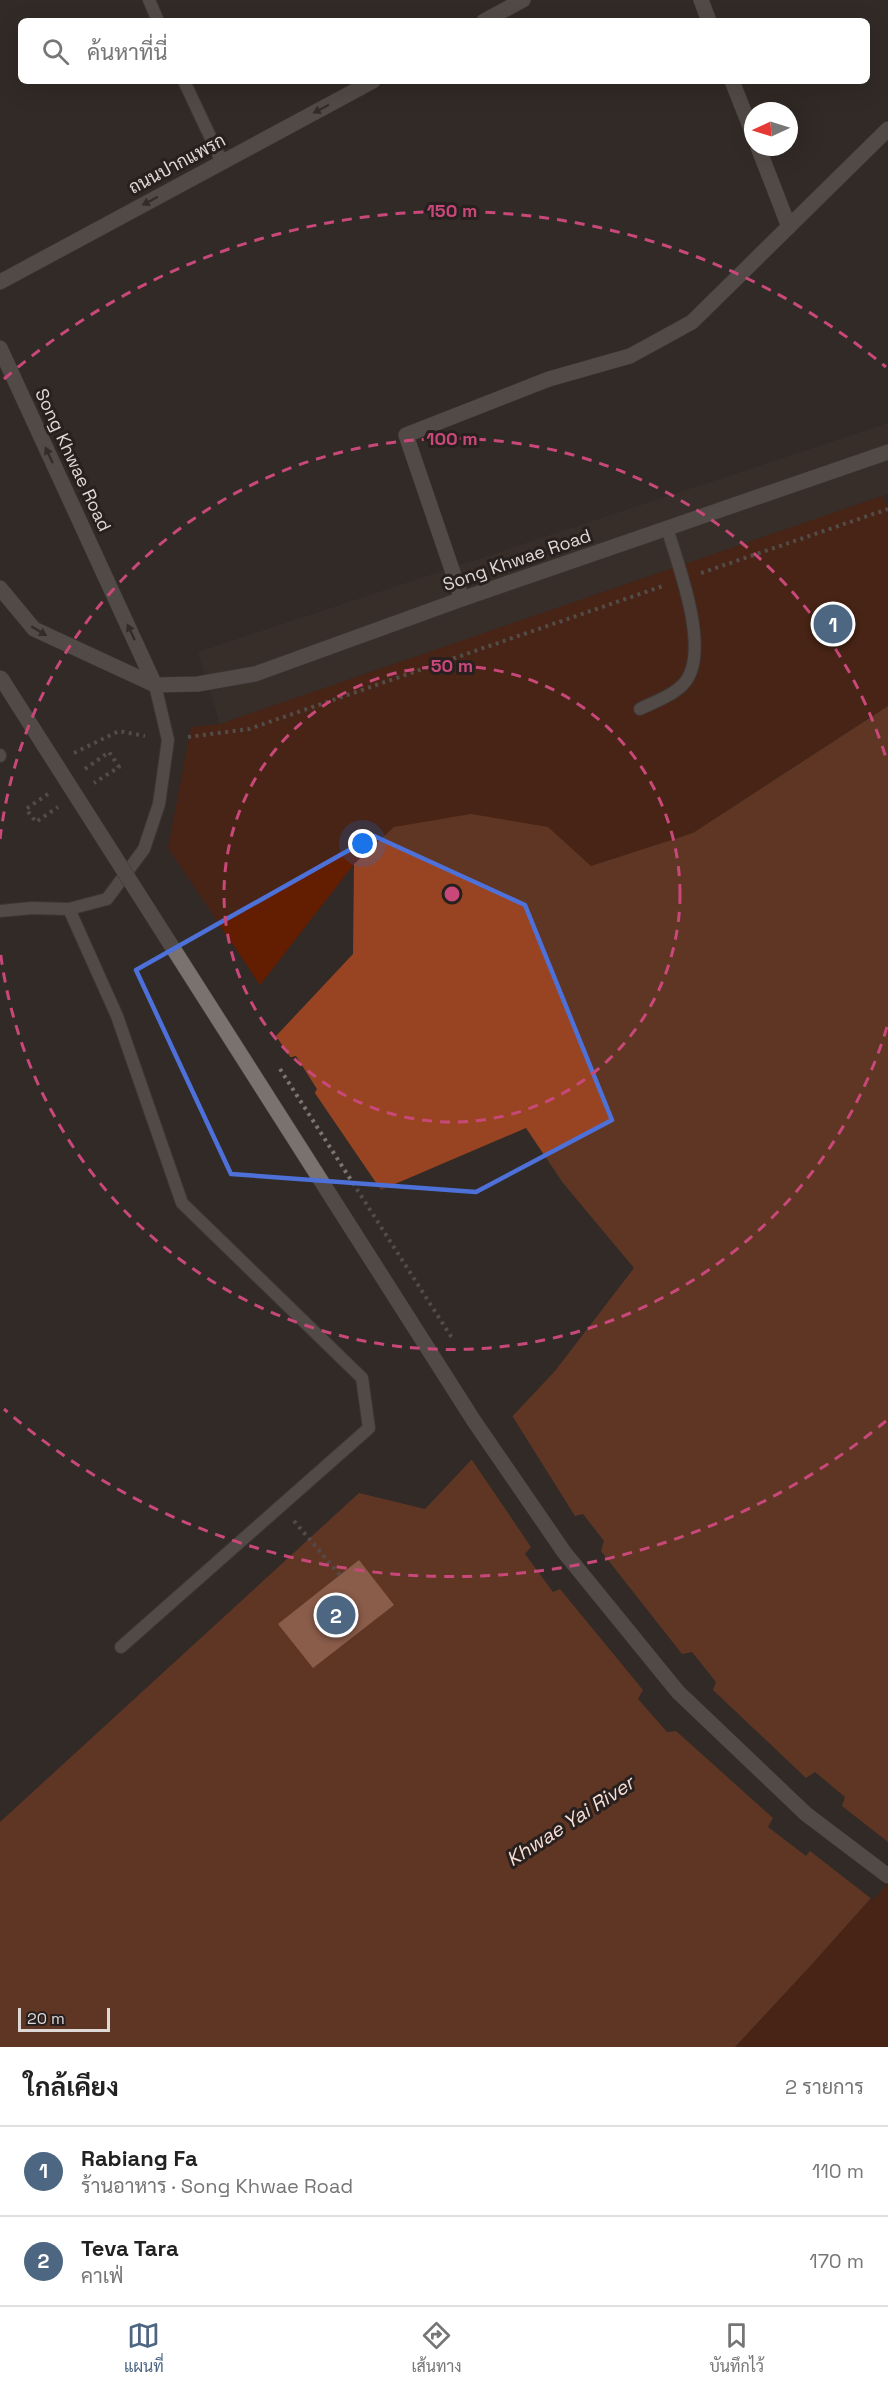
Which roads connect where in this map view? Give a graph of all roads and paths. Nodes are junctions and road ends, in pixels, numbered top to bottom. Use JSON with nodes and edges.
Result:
{"nodes":[{"id":1,"x":149,"y":0,"type":"edge"},
{"id":2,"x":523,"y":0,"type":"edge"},
{"id":3,"x":701,"y":0,"type":"edge"},
{"id":4,"x":157,"y":18,"type":"edge"},
{"id":5,"x":490,"y":18,"type":"edge"},
{"id":6,"x":708,"y":18,"type":"edge"},
{"id":7,"x":185,"y":84,"type":"edge"},
{"id":8,"x":367,"y":84,"type":"edge"},
{"id":9,"x":733,"y":84,"type":"edge"},
{"id":10,"x":744,"y":111,"type":"edge"},
{"id":11,"x":888,"y":129,"type":"edge"},
{"id":12,"x":761,"y":156,"type":"edge"},
{"id":13,"x":222,"y":162,"type":"junction"},
{"id":14,"x":789,"y":227,"type":"junction"},
{"id":15,"x":0,"y":282,"type":"edge"},
{"id":16,"x":0,"y":348,"type":"edge"},
{"id":17,"x":888,"y":452,"type":"edge"},
{"id":18,"x":888,"y":509,"type":"edge"},
{"id":19,"x":667,"y":528,"type":"junction"},
{"id":20,"x":683,"y":579,"type":"junction"},
{"id":21,"x":0,"y":588,"type":"edge"},
{"id":22,"x":462,"y":599,"type":"junction"},
{"id":23,"x":1,"y":677,"type":"edge"},
{"id":24,"x":155,"y":685,"type":"junction"},
{"id":25,"x":640,"y":709,"type":"dead end"},
{"id":26,"x":168,"y":740,"type":"junction"},
{"id":27,"x":91,"y":786,"type":"dead end"},
{"id":28,"x":57,"y":788,"type":"dead end"},
{"id":29,"x":66,"y":802,"type":"dead end"},
{"id":30,"x":69,"y":909,"type":"junction"},
{"id":31,"x":0,"y":911,"type":"edge"},
{"id":32,"x":277,"y":1065,"type":"dead end"},
{"id":33,"x":454,"y":1342,"type":"dead end"},
{"id":34,"x":309,"y":1539,"type":"dead end"},
{"id":35,"x":340,"y":1575,"type":"dead end"},
{"id":36,"x":121,"y":1647,"type":"dead end"},
{"id":37,"x":888,"y":1876,"type":"edge"}],
"edges":[{"from":1,"to":4,"type":"lane"},
{"from":2,"to":5,"type":"street"},
{"from":3,"to":6,"type":"street"},
{"from":7,"to":13,"type":"lane"},
{"from":8,"to":13,"type":"street","name":"ถนนปากแพรก","one_way":true},
{"from":9,"to":10,"type":"street"},
{"from":11,"to":14,"type":"street"},
{"from":12,"to":14,"type":"street"},
{"from":13,"to":15,"type":"street","name":"ถนนปากแพรก","one_way":true},
{"from":14,"to":22,"type":"street"},
{"from":24,"to":16,"type":"street","name":"Song Khwae Road","one_way":true},
{"from":17,"to":19,"type":"street","name":"Song Khwae Road"},
{"from":18,"to":20,"type":"path"},
{"from":19,"to":20,"type":"lane"},
{"from":19,"to":22,"type":"street","name":"Song Khwae Road"},
{"from":20,"to":25,"type":"lane"},
{"from":20,"to":26,"type":"path"},
{"from":21,"to":24,"type":"street","name":"Song Khwae Road","one_way":true},
{"from":22,"to":24,"type":"street","name":"Song Khwae Road"},
{"from":23,"to":37,"type":"street","bridge":true},
{"from":24,"to":26,"type":"lane"},
{"from":26,"to":27,"type":"path"},
{"from":26,"to":30,"type":"lane"},
{"from":28,"to":29,"type":"path"},
{"from":30,"to":31,"type":"lane"},
{"from":30,"to":36,"type":"lane"},
{"from":32,"to":33,"type":"path","bridge":true},
{"from":34,"to":35,"type":"path"}]}
